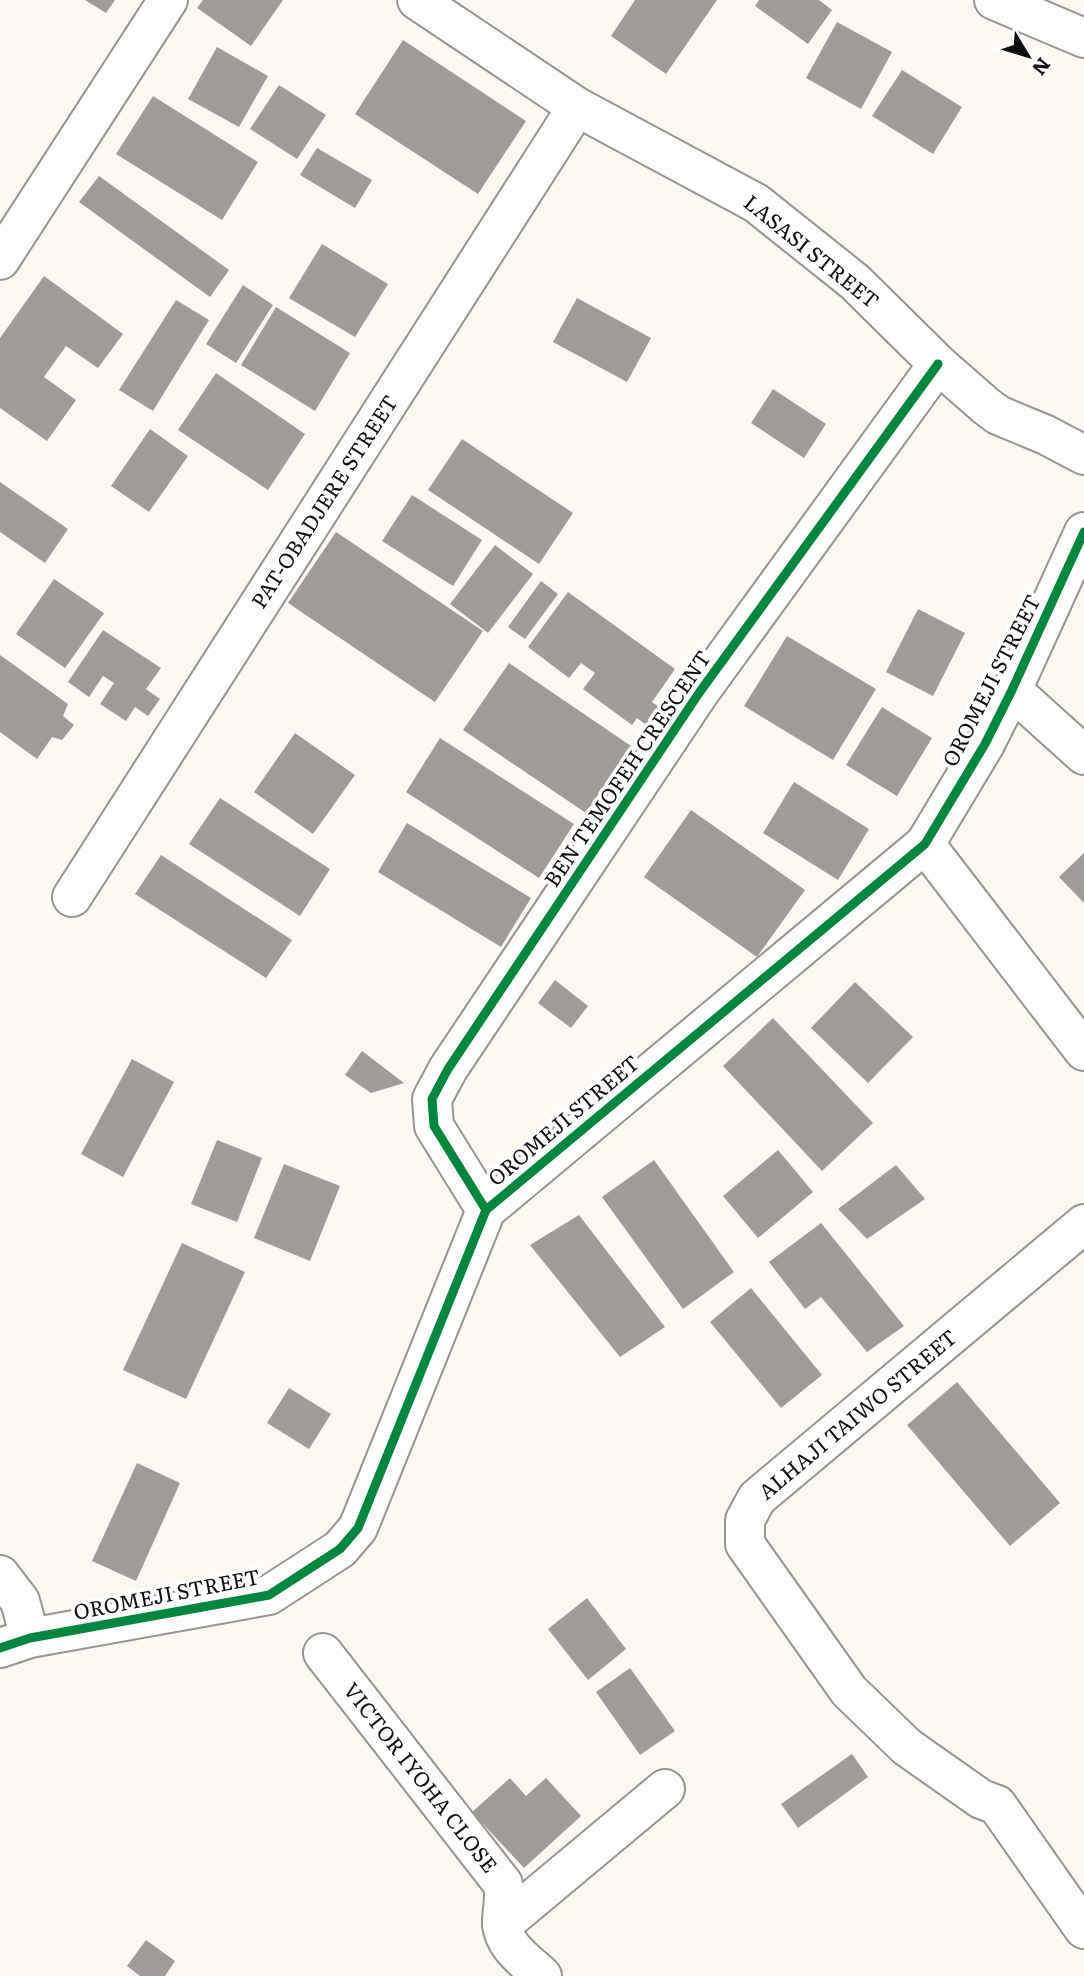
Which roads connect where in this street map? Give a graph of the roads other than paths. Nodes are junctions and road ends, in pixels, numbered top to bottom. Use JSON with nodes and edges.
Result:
{"nodes":[{"id":1,"x":168,"y":0,"type":"edge"},
{"id":2,"x":417,"y":0,"type":"edge"},
{"id":3,"x":994,"y":0,"type":"edge"},
{"id":4,"x":1084,"y":38,"type":"edge"},
{"id":5,"x":577,"y":107,"type":"junction"},
{"id":6,"x":11,"y":216,"type":"edge"},
{"id":7,"x":0,"y":260,"type":"edge"},
{"id":8,"x":938,"y":364,"type":"junction"},
{"id":9,"x":1084,"y":455,"type":"edge"},
{"id":10,"x":1084,"y":532,"type":"edge"},
{"id":11,"x":1012,"y":690,"type":"junction"},
{"id":12,"x":1084,"y":755,"type":"edge"},
{"id":13,"x":925,"y":844,"type":"junction"},
{"id":14,"x":72,"y":897,"type":"dead end"},
{"id":15,"x":1084,"y":1051,"type":"edge"},
{"id":16,"x":486,"y":1210,"type":"junction"},
{"id":17,"x":1084,"y":1224,"type":"edge"},
{"id":18,"x":0,"y":1575,"type":"edge"},
{"id":19,"x":15,"y":1643,"type":"edge"},
{"id":20,"x":323,"y":1653,"type":"dead end"},
{"id":21,"x":665,"y":1789,"type":"dead end"},
{"id":22,"x":502,"y":1925,"type":"junction"},
{"id":23,"x":1084,"y":1929,"type":"edge"},
{"id":24,"x":542,"y":1976,"type":"edge"}],
"edges":[{"from":1,"to":6,"type":"street"},
{"from":2,"to":5,"type":"street","name":"LASASI STREET"},
{"from":3,"to":4,"type":"street"},
{"from":5,"to":8,"type":"street","name":"LASASI STREET"},
{"from":5,"to":14,"type":"street","name":"PAT-OBADJERE STREET"},
{"from":6,"to":7,"type":"street"},
{"from":8,"to":9,"type":"street","name":"LASASI STREET"},
{"from":8,"to":16,"type":"street","name":"BEN TEMOFEH CRESCENT"},
{"from":10,"to":11,"type":"street","name":"OROMEJI STREET"},
{"from":11,"to":12,"type":"street"},
{"from":11,"to":13,"type":"street","name":"OROMEJI STREET"},
{"from":13,"to":15,"type":"street"},
{"from":13,"to":16,"type":"street","name":"OROMEJI STREET"},
{"from":16,"to":19,"type":"street","name":"OROMEJI STREET"},
{"from":17,"to":23,"type":"street","name":"ALHAJI TAIWO STREET"},
{"from":18,"to":19,"type":"street"},
{"from":20,"to":22,"type":"street","name":"VICTOR IYOHA CLOSE"},
{"from":21,"to":22,"type":"street"},
{"from":22,"to":24,"type":"street"}]}
